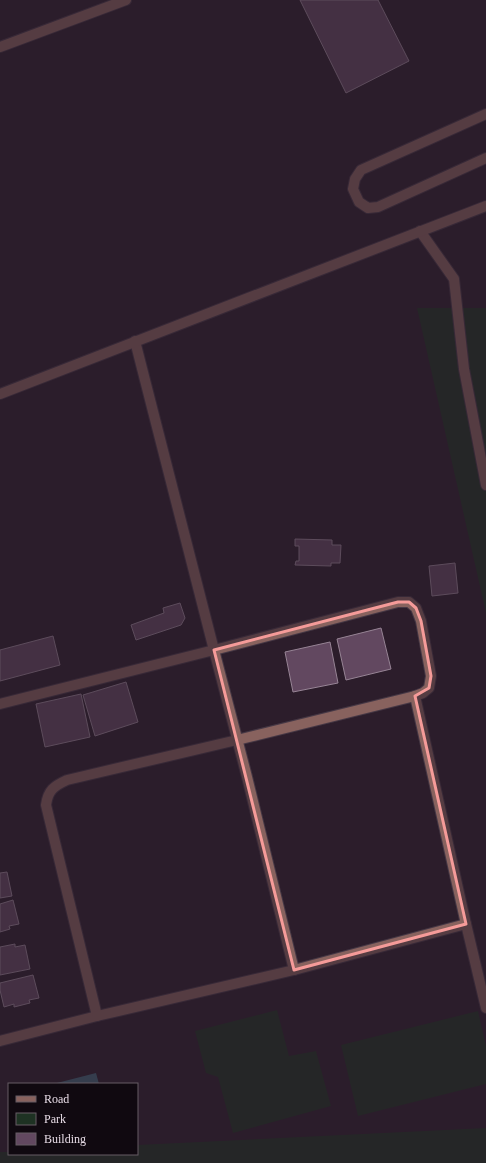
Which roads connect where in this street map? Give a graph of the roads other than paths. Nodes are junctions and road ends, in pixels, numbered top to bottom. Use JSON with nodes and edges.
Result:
{"nodes":[{"id":1,"x":126,"y":0,"type":"edge"},
{"id":2,"x":0,"y":47,"type":"edge"},
{"id":3,"x":486,"y":114,"type":"edge"},
{"id":4,"x":486,"y":158,"type":"edge"},
{"id":5,"x":486,"y":206,"type":"edge"},
{"id":6,"x":420,"y":231,"type":"junction"},
{"id":7,"x":135,"y":341,"type":"junction"},
{"id":8,"x":0,"y":394,"type":"edge"},
{"id":9,"x":486,"y":485,"type":"edge"},
{"id":10,"x":214,"y":650,"type":"junction"},
{"id":11,"x":415,"y":696,"type":"junction"},
{"id":12,"x":0,"y":704,"type":"edge"},
{"id":13,"x":237,"y":740,"type":"junction"},
{"id":14,"x":466,"y":924,"type":"junction"},
{"id":15,"x":294,"y":970,"type":"junction"},
{"id":16,"x":486,"y":1008,"type":"edge"},
{"id":17,"x":97,"y":1016,"type":"junction"},
{"id":18,"x":0,"y":1041,"type":"edge"}],
"edges":[{"from":1,"to":2,"type":"street"},
{"from":3,"to":4,"type":"street"},
{"from":5,"to":6,"type":"street"},
{"from":6,"to":7,"type":"street"},
{"from":6,"to":9,"type":"street"},
{"from":7,"to":8,"type":"street"},
{"from":7,"to":10,"type":"street"},
{"from":10,"to":11,"type":"street"},
{"from":10,"to":12,"type":"street"},
{"from":10,"to":13,"type":"street"},
{"from":11,"to":13,"type":"street"},
{"from":11,"to":14,"type":"street"},
{"from":13,"to":15,"type":"street"},
{"from":13,"to":17,"type":"street"},
{"from":14,"to":15,"type":"street"},
{"from":14,"to":16,"type":"street"},
{"from":15,"to":17,"type":"street"},
{"from":17,"to":18,"type":"street"}]}
